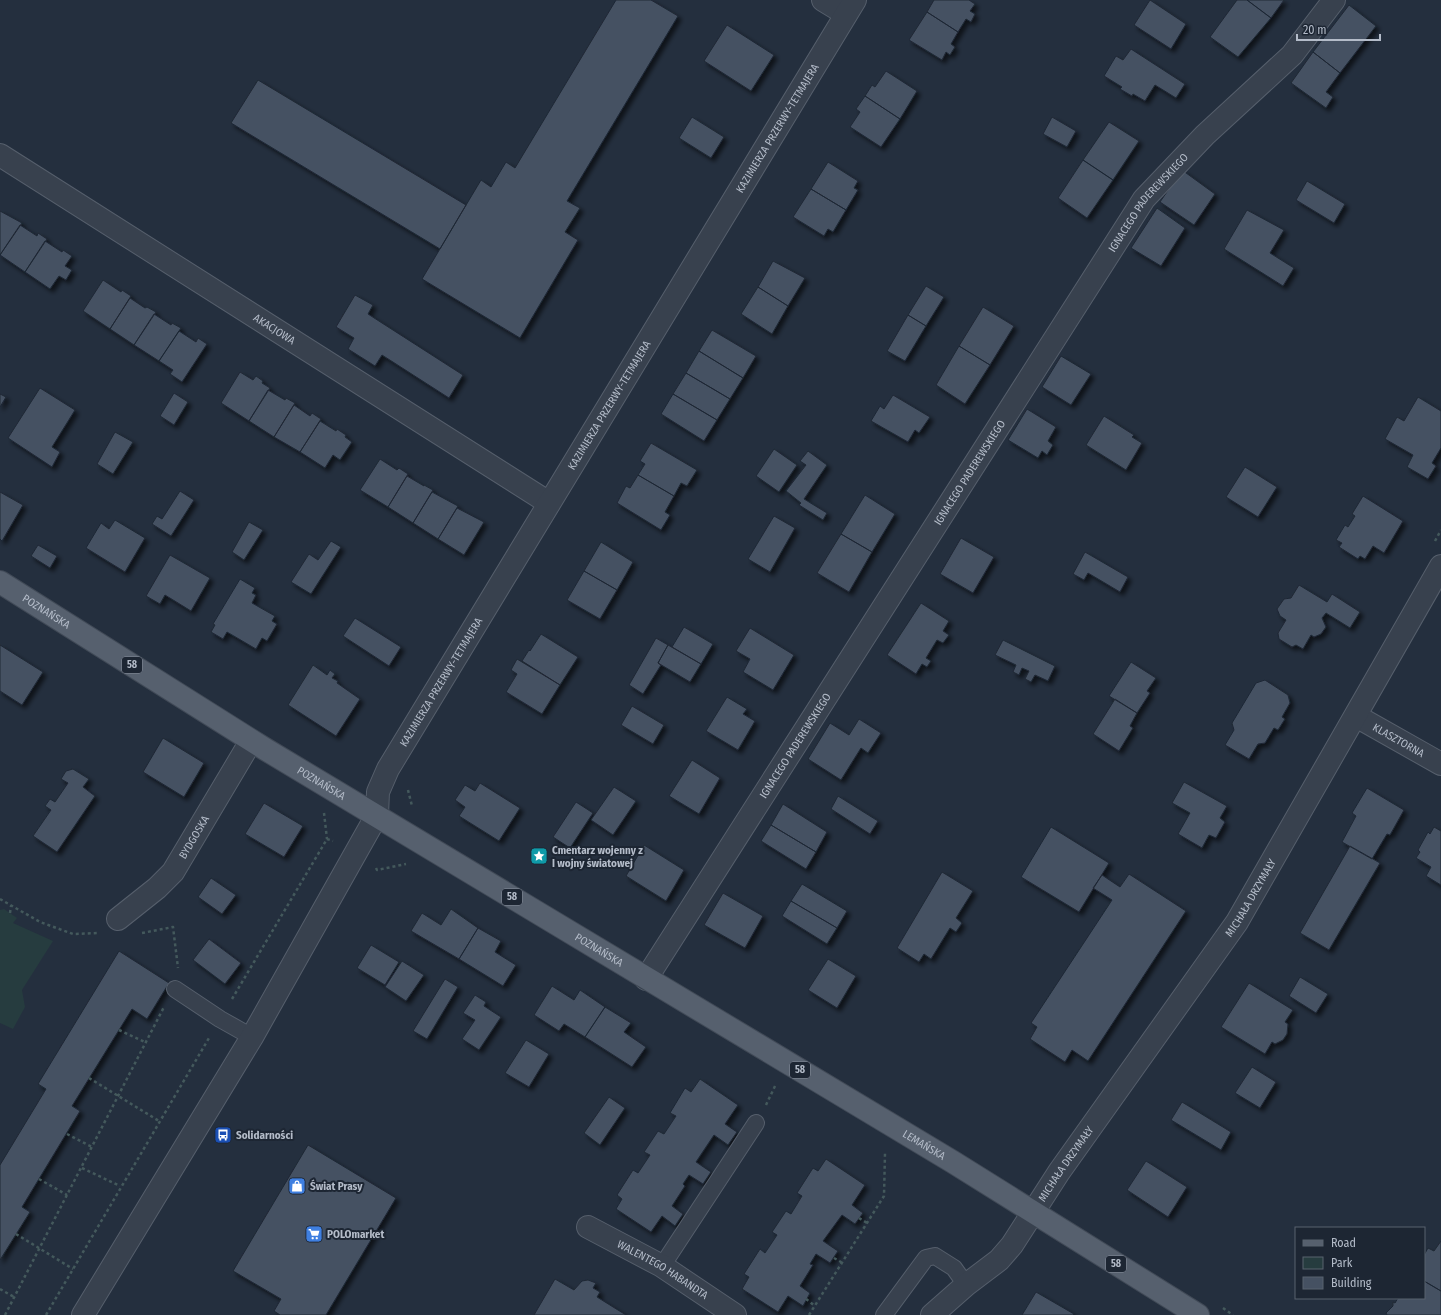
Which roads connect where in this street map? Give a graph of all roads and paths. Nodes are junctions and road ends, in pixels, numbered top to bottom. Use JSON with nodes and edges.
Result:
{"nodes":[{"id":1,"x":823,"y":0,"type":"edge"},
{"id":2,"x":1334,"y":0,"type":"edge"},
{"id":3,"x":850,"y":7,"type":"edge"},
{"id":4,"x":0,"y":155,"type":"edge"},
{"id":5,"x":549,"y":503,"type":"junction"},
{"id":6,"x":1441,"y":566,"type":"edge"},
{"id":7,"x":0,"y":582,"type":"edge"},
{"id":8,"x":1356,"y":716,"type":"junction"},
{"id":9,"x":251,"y":741,"type":"junction"},
{"id":10,"x":1441,"y":764,"type":"edge"},
{"id":11,"x":377,"y":816,"type":"junction"},
{"id":12,"x":0,"y":899,"type":"edge"},
{"id":13,"x":11,"y":906,"type":"junction"},
{"id":14,"x":10,"y":913,"type":"dead end"},
{"id":15,"x":118,"y":919,"type":"dead end"},
{"id":16,"x":100,"y":933,"type":"dead end"},
{"id":17,"x":135,"y":935,"type":"dead end"},
{"id":18,"x":646,"y":978,"type":"junction"},
{"id":19,"x":175,"y":989,"type":"junction"},
{"id":20,"x":119,"y":1030,"type":"dead end"},
{"id":21,"x":252,"y":1037,"type":"junction"},
{"id":22,"x":145,"y":1042,"type":"junction"},
{"id":23,"x":89,"y":1078,"type":"dead end"},
{"id":24,"x":778,"y":1080,"type":"dead end"},
{"id":25,"x":118,"y":1095,"type":"junction"},
{"id":26,"x":159,"y":1120,"type":"dead end"},
{"id":27,"x":756,"y":1123,"type":"joint"},
{"id":28,"x":67,"y":1134,"type":"dead end"},
{"id":29,"x":92,"y":1147,"type":"junction"},
{"id":30,"x":885,"y":1153,"type":"dead end"},
{"id":31,"x":82,"y":1168,"type":"junction"},
{"id":32,"x":39,"y":1179,"type":"dead end"},
{"id":33,"x":120,"y":1186,"type":"dead end"},
{"id":34,"x":67,"y":1195,"type":"junction"},
{"id":35,"x":1034,"y":1212,"type":"junction"},
{"id":36,"x":859,"y":1218,"type":"dead end"},
{"id":37,"x":867,"y":1223,"type":"junction"},
{"id":38,"x":588,"y":1227,"type":"dead end"},
{"id":39,"x":16,"y":1234,"type":"dead end"},
{"id":40,"x":39,"y":1248,"type":"junction"},
{"id":41,"x":834,"y":1258,"type":"dead end"},
{"id":42,"x":841,"y":1262,"type":"junction"},
{"id":43,"x":662,"y":1266,"type":"junction"},
{"id":44,"x":73,"y":1269,"type":"dead end"},
{"id":45,"x":966,"y":1285,"type":"junction"},
{"id":46,"x":0,"y":1289,"type":"edge"},
{"id":47,"x":14,"y":1297,"type":"junction"},
{"id":48,"x":806,"y":1300,"type":"dead end"},
{"id":49,"x":815,"y":1306,"type":"junction"},
{"id":50,"x":5,"y":1315,"type":"edge"},
{"id":51,"x":83,"y":1315,"type":"edge"},
{"id":52,"x":735,"y":1315,"type":"edge"},
{"id":53,"x":809,"y":1315,"type":"edge"},
{"id":54,"x":884,"y":1315,"type":"edge"},
{"id":55,"x":932,"y":1315,"type":"edge"},
{"id":56,"x":1198,"y":1315,"type":"edge"}],
"edges":[{"from":1,"to":3,"type":"street"},
{"from":2,"to":18,"type":"street","name":"IGNACEGO PADEREWSKIEGO"},
{"from":3,"to":5,"type":"street","name":"KAZIMIERZA PRZERWY-TETMAJERA"},
{"from":4,"to":5,"type":"street","name":"AKACJOWA"},
{"from":5,"to":11,"type":"street","name":"KAZIMIERZA PRZERWY-TETMAJERA"},
{"from":6,"to":8,"type":"street","name":"MICHAŁA DRZYMAŁY"},
{"from":7,"to":9,"type":"main road","name":"POZNAŃSKA","number":"58"},
{"from":8,"to":10,"type":"street","name":"KLASZTORNA"},
{"from":8,"to":35,"type":"street","name":"MICHAŁA DRZYMAŁY"},
{"from":9,"to":11,"type":"main road","name":"POZNAŃSKA","number":"58"},
{"from":9,"to":15,"type":"street","name":"BYDGOSKA"},
{"from":11,"to":18,"type":"main road","name":"POZNAŃSKA","number":"58"},
{"from":11,"to":21,"type":"street"},
{"from":12,"to":13,"type":"path"},
{"from":13,"to":14,"type":"path"},
{"from":13,"to":16,"type":"path"},
{"from":17,"to":19,"type":"path"},
{"from":18,"to":35,"type":"main road","name":"LEMAŃSKA","number":"58"},
{"from":19,"to":21,"type":"lane"},
{"from":19,"to":22,"type":"path"},
{"from":20,"to":22,"type":"path"},
{"from":21,"to":51,"type":"street"},
{"from":22,"to":25,"type":"path"},
{"from":23,"to":25,"type":"path"},
{"from":24,"to":27,"type":"path"},
{"from":25,"to":26,"type":"path"},
{"from":25,"to":29,"type":"path"},
{"from":27,"to":43,"type":"lane"},
{"from":28,"to":29,"type":"path"},
{"from":29,"to":31,"type":"path"},
{"from":30,"to":37,"type":"path"},
{"from":31,"to":33,"type":"path"},
{"from":31,"to":34,"type":"path"},
{"from":32,"to":34,"type":"path"},
{"from":34,"to":40,"type":"path"},
{"from":35,"to":45,"type":"street","name":"MICHAŁA DRZYMAŁY"},
{"from":35,"to":56,"type":"main road","name":"LEMAŃSKA","number":"58"},
{"from":36,"to":37,"type":"path"},
{"from":37,"to":42,"type":"path"},
{"from":38,"to":43,"type":"street","name":"WALENTEGO HABANDTA"},
{"from":39,"to":40,"type":"path"},
{"from":40,"to":44,"type":"path"},
{"from":40,"to":47,"type":"path"},
{"from":41,"to":42,"type":"path"},
{"from":42,"to":49,"type":"path"},
{"from":43,"to":52,"type":"street","name":"WALENTEGO HABANDTA"},
{"from":45,"to":54,"type":"lane"},
{"from":45,"to":55,"type":"street","name":"MICHAŁA DRZYMAŁY"},
{"from":46,"to":47,"type":"path"},
{"from":47,"to":50,"type":"path"},
{"from":48,"to":49,"type":"path"},
{"from":49,"to":53,"type":"path"}]}
